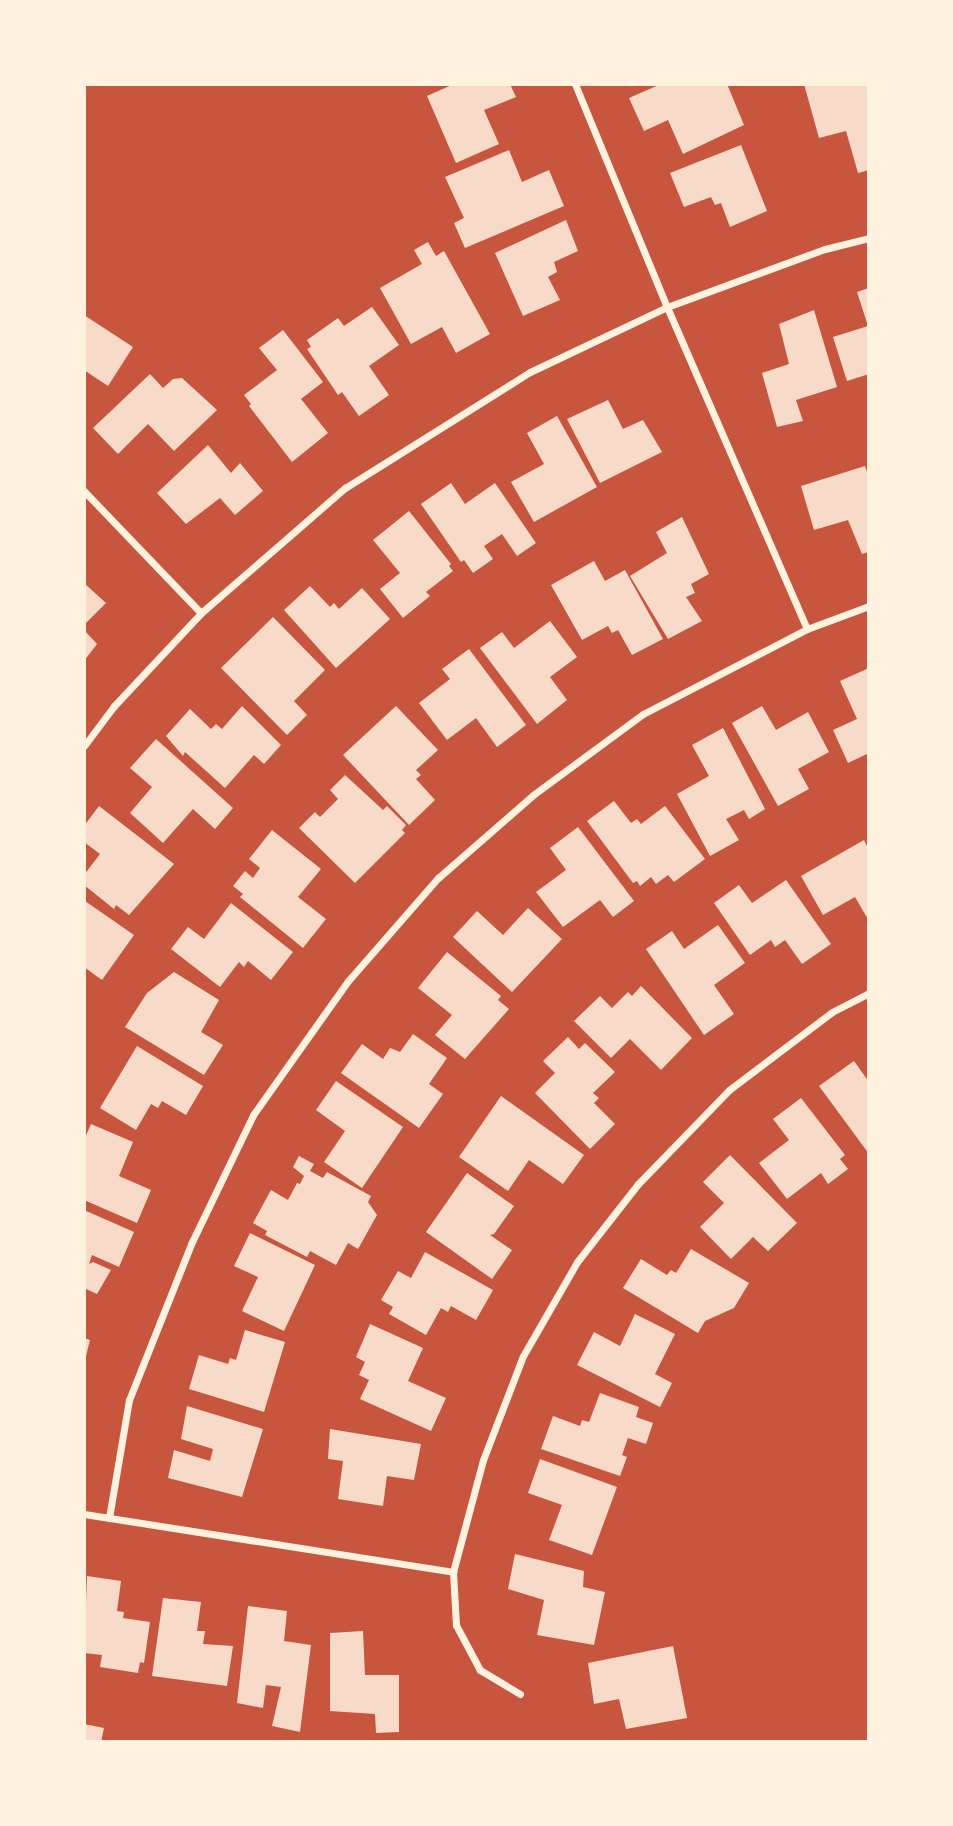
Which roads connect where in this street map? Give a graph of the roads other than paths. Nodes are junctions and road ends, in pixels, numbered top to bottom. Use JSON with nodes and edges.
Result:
{"nodes":[{"id":1,"x":575,"y":84,"type":"edge"},
{"id":2,"x":869,"y":238,"type":"edge"},
{"id":3,"x":667,"y":307,"type":"junction"},
{"id":4,"x":84,"y":491,"type":"edge"},
{"id":5,"x":869,"y":606,"type":"edge"},
{"id":6,"x":201,"y":613,"type":"junction"},
{"id":7,"x":807,"y":629,"type":"junction"},
{"id":8,"x":84,"y":746,"type":"edge"},
{"id":9,"x":869,"y":993,"type":"edge"},
{"id":10,"x":84,"y":1514,"type":"edge"},
{"id":11,"x":109,"y":1518,"type":"junction"},
{"id":12,"x":453,"y":1572,"type":"junction"},
{"id":13,"x":520,"y":1694,"type":"dead end"}],
"edges":[{"from":1,"to":3,"type":"street"},
{"from":2,"to":3,"type":"street"},
{"from":3,"to":6,"type":"street"},
{"from":3,"to":7,"type":"street"},
{"from":4,"to":6,"type":"street"},
{"from":5,"to":7,"type":"street"},
{"from":6,"to":8,"type":"street"},
{"from":7,"to":11,"type":"street"},
{"from":9,"to":12,"type":"street"},
{"from":10,"to":11,"type":"street"},
{"from":11,"to":12,"type":"street"},
{"from":12,"to":13,"type":"street"}]}
